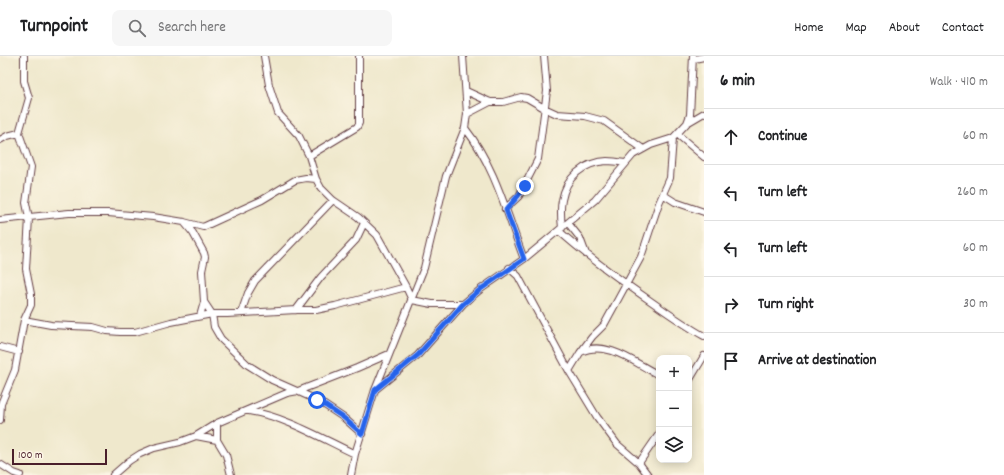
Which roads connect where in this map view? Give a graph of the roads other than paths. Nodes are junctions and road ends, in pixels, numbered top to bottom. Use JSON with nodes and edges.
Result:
{"nodes":[{"id":1,"x":24,"y":56,"type":"edge"},
{"id":2,"x":264,"y":56,"type":"edge"},
{"id":3,"x":359,"y":56,"type":"edge"},
{"id":4,"x":463,"y":56,"type":"edge"},
{"id":5,"x":544,"y":56,"type":"edge"},
{"id":6,"x":693,"y":58,"type":"edge"},
{"id":7,"x":704,"y":58,"type":"edge"},
{"id":8,"x":466,"y":91,"type":"junction"},
{"id":9,"x":490,"y":102,"type":"junction"},
{"id":10,"x":544,"y":108,"type":"junction"},
{"id":11,"x":704,"y":113,"type":"edge"},
{"id":12,"x":467,"y":114,"type":"junction"},
{"id":13,"x":687,"y":123,"type":"junction"},
{"id":14,"x":465,"y":128,"type":"junction"},
{"id":15,"x":19,"y":133,"type":"junction"},
{"id":16,"x":675,"y":136,"type":"junction"},
{"id":17,"x":0,"y":140,"type":"edge"},
{"id":18,"x":643,"y":149,"type":"junction"},
{"id":19,"x":310,"y":156,"type":"junction"},
{"id":20,"x":704,"y":157,"type":"edge"},
{"id":21,"x":625,"y":163,"type":"junction"},
{"id":22,"x":316,"y":179,"type":"junction"},
{"id":23,"x":664,"y":196,"type":"junction"},
{"id":24,"x":333,"y":200,"type":"junction"},
{"id":25,"x":506,"y":210,"type":"junction"},
{"id":26,"x":704,"y":212,"type":"edge"},
{"id":27,"x":29,"y":218,"type":"junction"},
{"id":28,"x":0,"y":220,"type":"edge"},
{"id":29,"x":184,"y":222,"type":"junction"},
{"id":30,"x":364,"y":223,"type":"junction"},
{"id":31,"x":568,"y":223,"type":"junction"},
{"id":32,"x":560,"y":230,"type":"junction"},
{"id":33,"x":587,"y":255,"type":"junction"},
{"id":34,"x":524,"y":259,"type":"junction"},
{"id":35,"x":509,"y":268,"type":"junction"},
{"id":36,"x":626,"y":284,"type":"junction"},
{"id":37,"x":406,"y":287,"type":"junction"},
{"id":38,"x":412,"y":300,"type":"junction"},
{"id":39,"x":204,"y":302,"type":"junction"},
{"id":40,"x":463,"y":304,"type":"junction"},
{"id":41,"x":296,"y":310,"type":"junction"},
{"id":42,"x":241,"y":313,"type":"junction"},
{"id":43,"x":212,"y":314,"type":"junction"},
{"id":44,"x":200,"y":316,"type":"junction"},
{"id":45,"x":24,"y":320,"type":"junction"},
{"id":46,"x":704,"y":336,"type":"edge"},
{"id":47,"x":0,"y":347,"type":"edge"},
{"id":48,"x":19,"y":352,"type":"junction"},
{"id":49,"x":580,"y":353,"type":"junction"},
{"id":50,"x":389,"y":354,"type":"junction"},
{"id":51,"x":704,"y":356,"type":"edge"},
{"id":52,"x":569,"y":371,"type":"junction"},
{"id":53,"x":656,"y":373,"type":"edge"},
{"id":54,"x":692,"y":376,"type":"edge"},
{"id":55,"x":7,"y":390,"type":"junction"},
{"id":56,"x":375,"y":390,"type":"junction"},
{"id":57,"x":298,"y":391,"type":"junction"},
{"id":58,"x":0,"y":392,"type":"edge"},
{"id":59,"x":0,"y":403,"type":"edge"},
{"id":60,"x":249,"y":411,"type":"junction"},
{"id":61,"x":0,"y":420,"type":"edge"},
{"id":62,"x":217,"y":423,"type":"junction"},
{"id":63,"x":362,"y":434,"type":"junction"},
{"id":64,"x":196,"y":436,"type":"junction"},
{"id":65,"x":656,"y":438,"type":"edge"},
{"id":66,"x":217,"y":440,"type":"junction"},
{"id":67,"x":355,"y":454,"type":"junction"},
{"id":68,"x":639,"y":463,"type":"junction"},
{"id":69,"x":0,"y":464,"type":"edge"},
{"id":70,"x":20,"y":475,"type":"edge"},
{"id":71,"x":113,"y":475,"type":"edge"},
{"id":72,"x":231,"y":475,"type":"edge"},
{"id":73,"x":351,"y":475,"type":"edge"},
{"id":74,"x":648,"y":475,"type":"edge"}],
"edges":[{"from":1,"to":15,"type":"street"},
{"from":2,"to":19,"type":"street"},
{"from":3,"to":19,"type":"street"},
{"from":4,"to":8,"type":"street"},
{"from":5,"to":10,"type":"street"},
{"from":6,"to":7,"type":"street"},
{"from":6,"to":13,"type":"street"},
{"from":8,"to":9,"type":"street"},
{"from":8,"to":12,"type":"street"},
{"from":9,"to":10,"type":"street"},
{"from":9,"to":12,"type":"street"},
{"from":10,"to":18,"type":"street"},
{"from":10,"to":25,"type":"street"},
{"from":11,"to":13,"type":"street"},
{"from":12,"to":14,"type":"street"},
{"from":13,"to":16,"type":"street"},
{"from":14,"to":25,"type":"street"},
{"from":14,"to":38,"type":"street"},
{"from":15,"to":17,"type":"street"},
{"from":15,"to":27,"type":"street"},
{"from":16,"to":18,"type":"street"},
{"from":16,"to":20,"type":"street"},
{"from":16,"to":23,"type":"street"},
{"from":18,"to":21,"type":"street"},
{"from":19,"to":22,"type":"street"},
{"from":21,"to":31,"type":"street"},
{"from":21,"to":32,"type":"street"},
{"from":22,"to":24,"type":"street"},
{"from":22,"to":29,"type":"street"},
{"from":23,"to":26,"type":"street"},
{"from":23,"to":36,"type":"street"},
{"from":24,"to":30,"type":"street"},
{"from":24,"to":42,"type":"street"},
{"from":25,"to":34,"type":"street"},
{"from":27,"to":28,"type":"street"},
{"from":27,"to":29,"type":"street"},
{"from":27,"to":45,"type":"street"},
{"from":29,"to":39,"type":"street"},
{"from":30,"to":37,"type":"street"},
{"from":30,"to":41,"type":"street"},
{"from":31,"to":32,"type":"street"},
{"from":31,"to":33,"type":"street"},
{"from":32,"to":33,"type":"street"},
{"from":32,"to":34,"type":"street"},
{"from":33,"to":36,"type":"street"},
{"from":34,"to":35,"type":"street"},
{"from":35,"to":40,"type":"street"},
{"from":35,"to":52,"type":"street"},
{"from":36,"to":46,"type":"street"},
{"from":36,"to":49,"type":"street"},
{"from":37,"to":38,"type":"street"},
{"from":37,"to":41,"type":"street"},
{"from":38,"to":40,"type":"street"},
{"from":38,"to":50,"type":"street"},
{"from":39,"to":43,"type":"street"},
{"from":39,"to":44,"type":"street"},
{"from":40,"to":56,"type":"street"},
{"from":41,"to":42,"type":"street"},
{"from":42,"to":43,"type":"street"},
{"from":43,"to":44,"type":"street"},
{"from":43,"to":57,"type":"street"},
{"from":44,"to":45,"type":"street"},
{"from":45,"to":48,"type":"street"},
{"from":47,"to":48,"type":"street"},
{"from":48,"to":55,"type":"street"},
{"from":49,"to":52,"type":"street"},
{"from":49,"to":53,"type":"street"},
{"from":50,"to":56,"type":"street"},
{"from":50,"to":57,"type":"street"},
{"from":51,"to":54,"type":"street"},
{"from":52,"to":68,"type":"street"},
{"from":55,"to":58,"type":"street"},
{"from":55,"to":59,"type":"street"},
{"from":56,"to":63,"type":"street"},
{"from":57,"to":60,"type":"street"},
{"from":57,"to":63,"type":"street"},
{"from":59,"to":61,"type":"street"},
{"from":60,"to":62,"type":"street"},
{"from":60,"to":67,"type":"street"},
{"from":62,"to":64,"type":"street"},
{"from":62,"to":66,"type":"street"},
{"from":63,"to":67,"type":"street"},
{"from":64,"to":66,"type":"street"},
{"from":64,"to":71,"type":"street"},
{"from":65,"to":68,"type":"street"},
{"from":66,"to":72,"type":"street"},
{"from":67,"to":73,"type":"street"},
{"from":68,"to":74,"type":"street"},
{"from":69,"to":70,"type":"street"}]}
